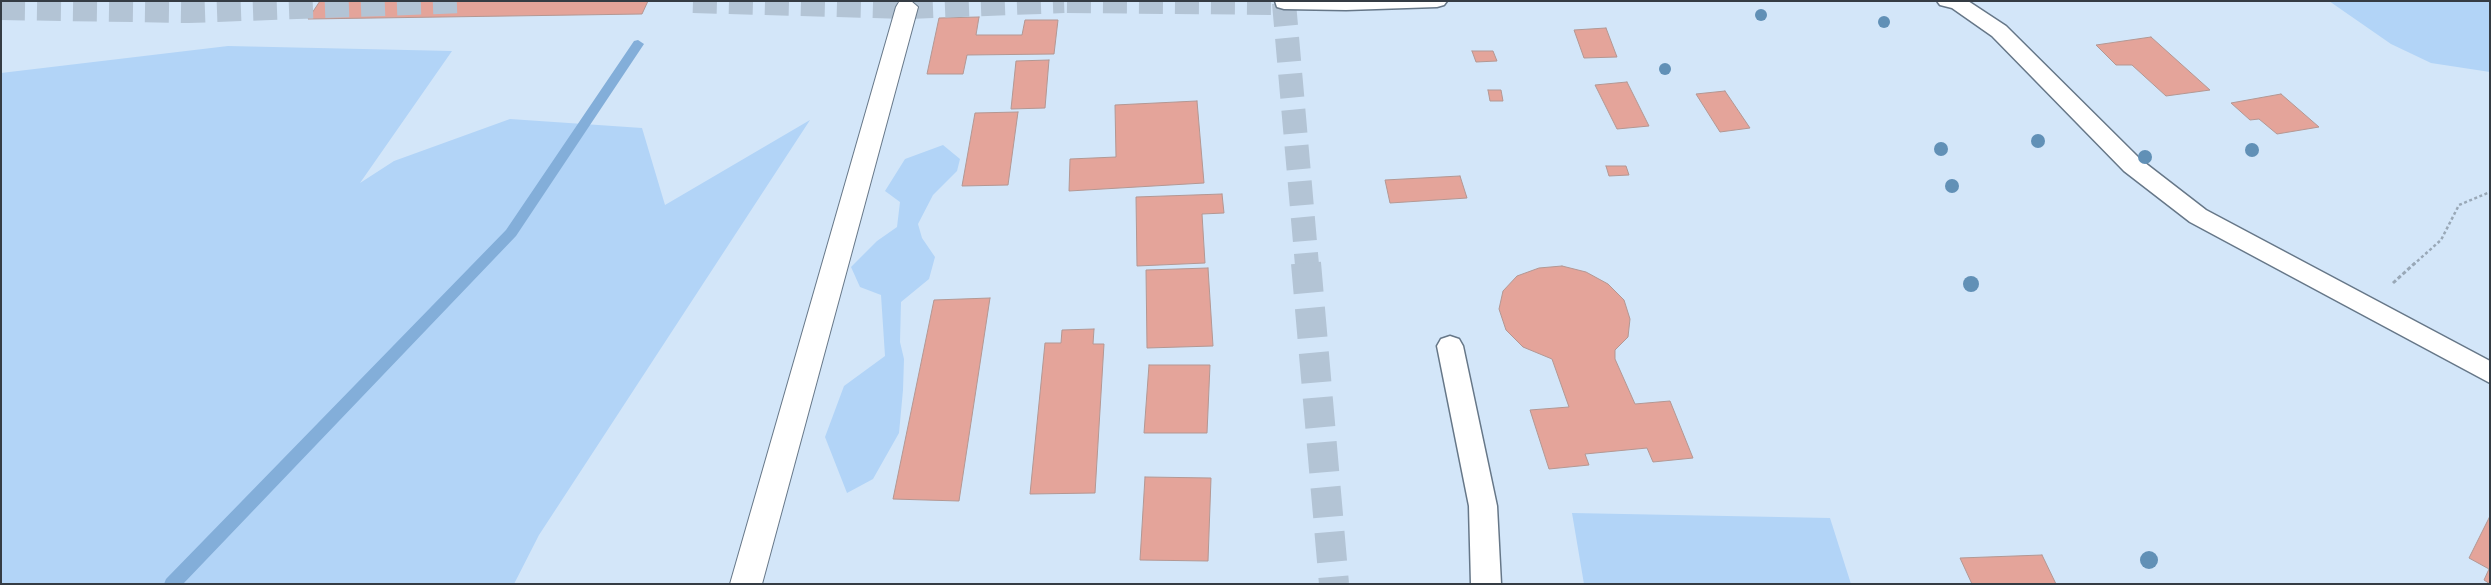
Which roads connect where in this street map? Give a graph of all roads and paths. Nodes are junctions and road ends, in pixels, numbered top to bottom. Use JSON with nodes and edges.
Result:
{"nodes":[{"id":1,"x":1436,"y":1,"type":"edge"},
{"id":2,"x":1947,"y":1,"type":"edge"},
{"id":3,"x":1284,"y":3,"type":"dead end"},
{"id":4,"x":1346,"y":3,"type":"edge"},
{"id":5,"x":907,"y":6,"type":"dead end"},
{"id":6,"x":2490,"y":192,"type":"edge"},
{"id":7,"x":2343,"y":295,"type":"junction"},
{"id":8,"x":1450,"y":346,"type":"dead end"},
{"id":9,"x":2490,"y":372,"type":"edge"},
{"id":10,"x":746,"y":584,"type":"edge"},
{"id":11,"x":1486,"y":584,"type":"edge"}],
"edges":[{"from":1,"to":4,"type":"lane"},
{"from":2,"to":7,"type":"lane"},
{"from":3,"to":4,"type":"lane"},
{"from":5,"to":10,"type":"street"},
{"from":6,"to":7,"type":"path"},
{"from":7,"to":9,"type":"lane"},
{"from":8,"to":11,"type":"lane"}]}
